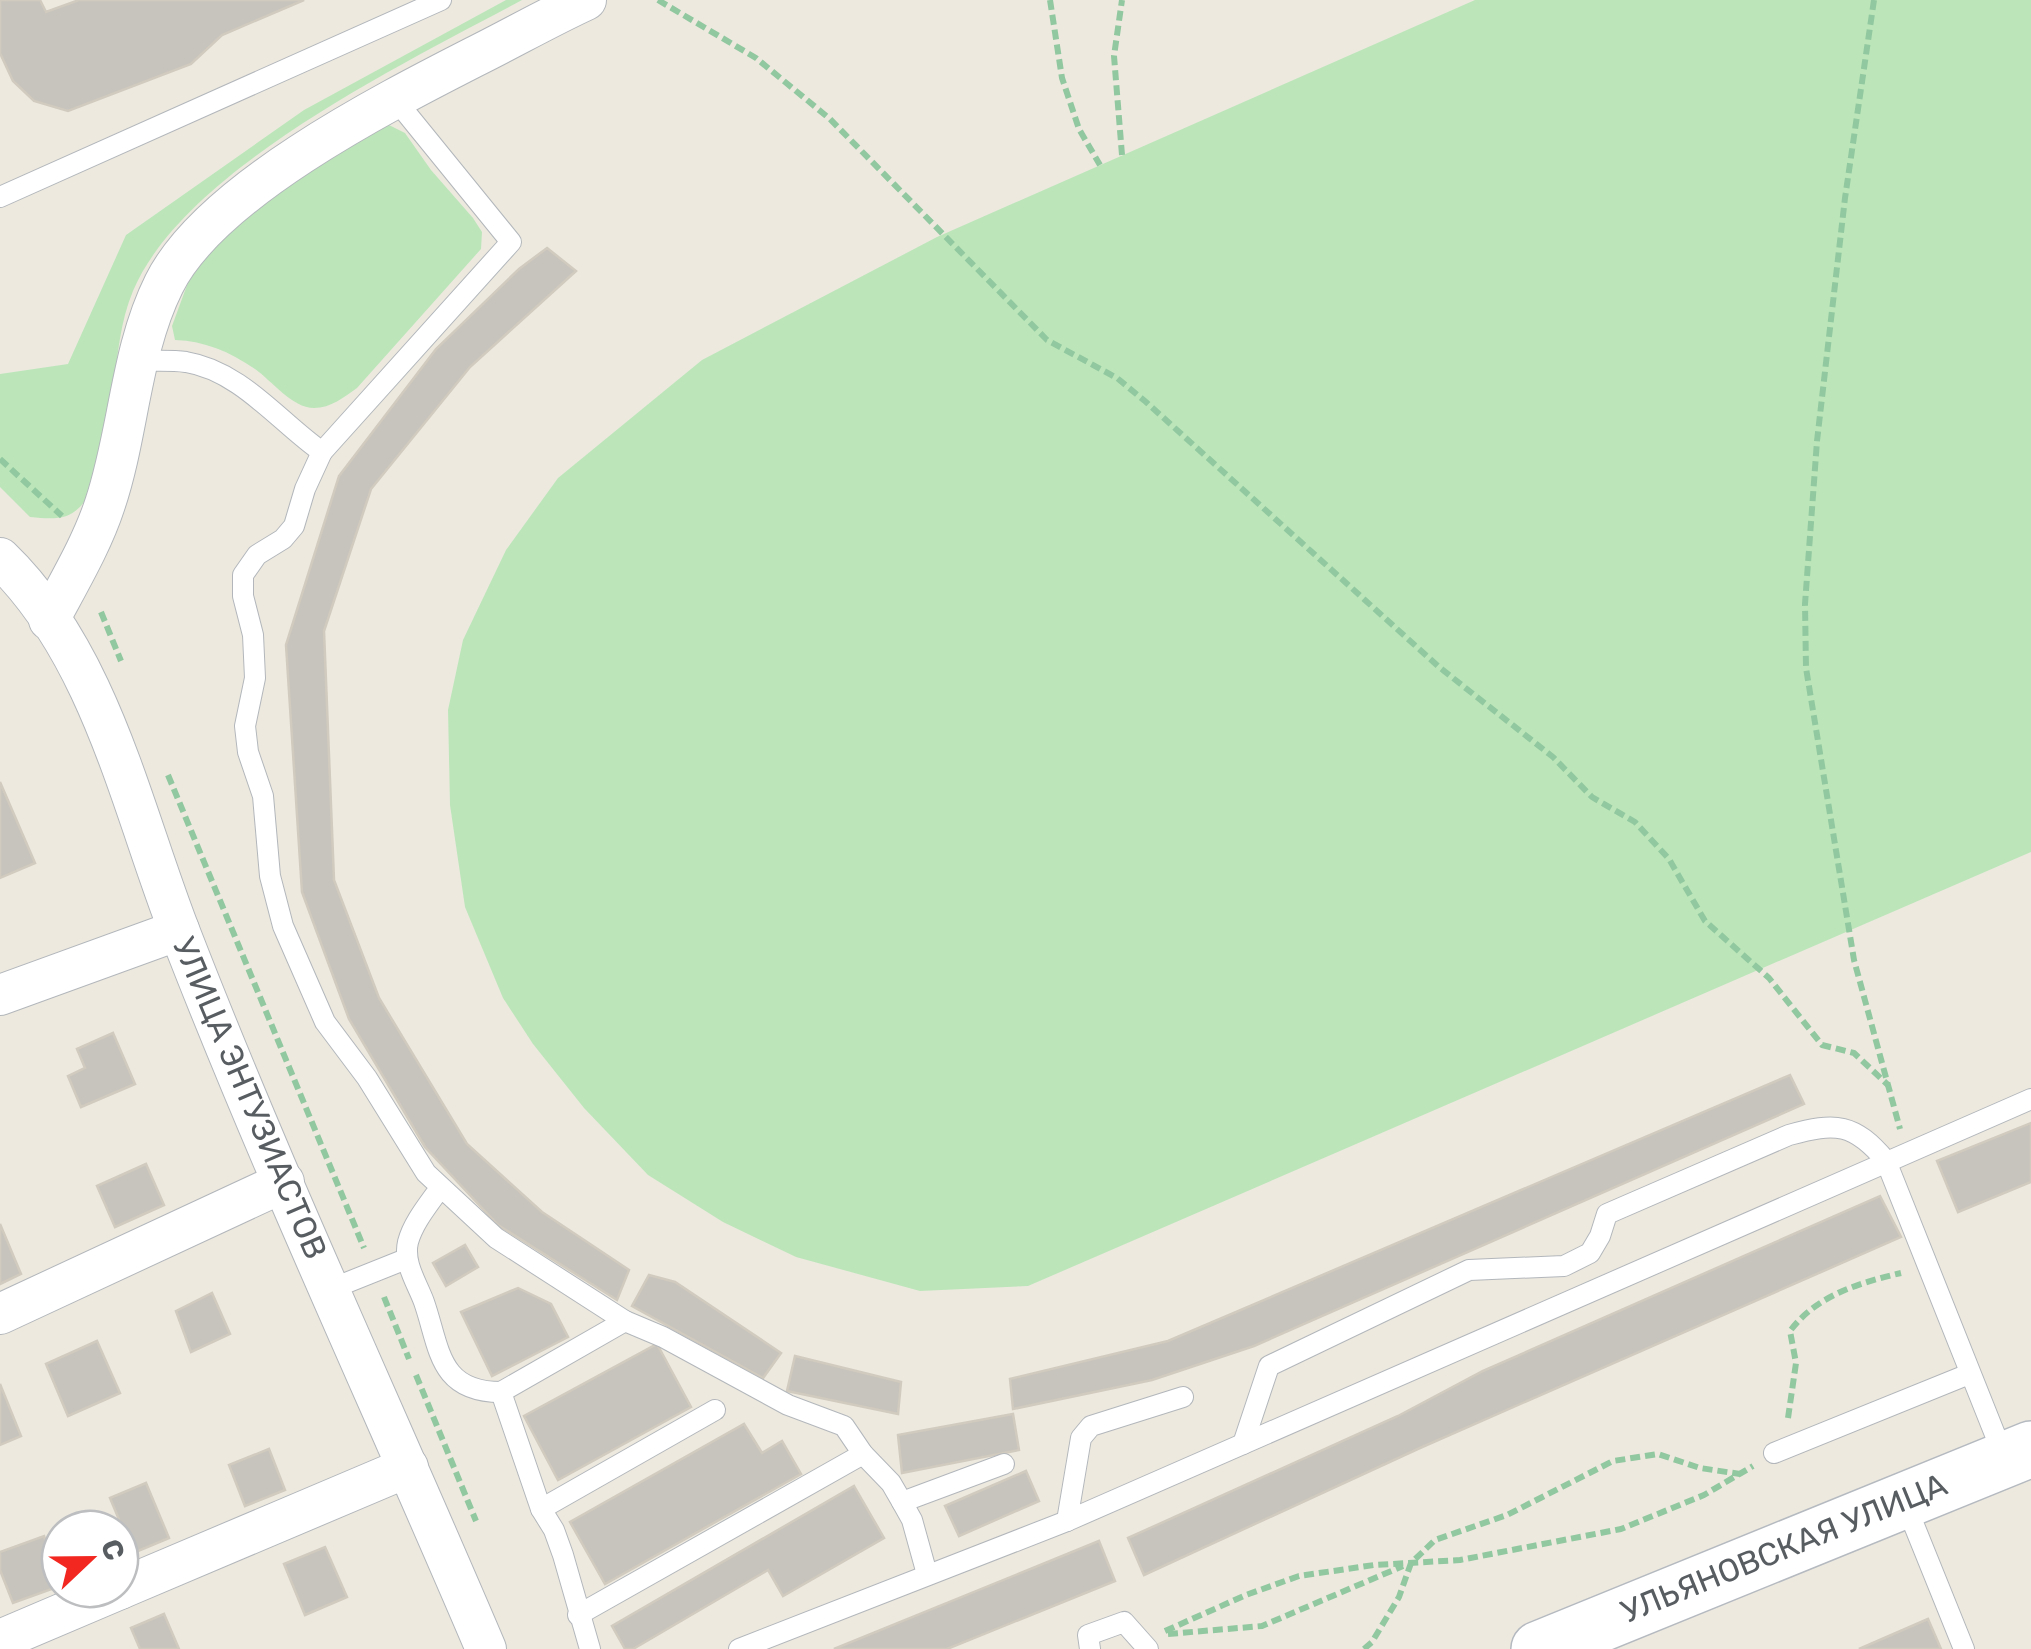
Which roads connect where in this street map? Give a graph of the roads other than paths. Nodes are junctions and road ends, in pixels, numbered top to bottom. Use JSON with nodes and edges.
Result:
{"nodes":[{"id":1,"x":440,"y":0,"type":"edge"},
{"id":2,"x":582,"y":1,"type":"edge"},
{"id":3,"x":394,"y":98,"type":"junction"},
{"id":4,"x":0,"y":197,"type":"edge"},
{"id":5,"x":139,"y":361,"type":"junction"},
{"id":6,"x":322,"y":452,"type":"junction"},
{"id":7,"x":0,"y":558,"type":"edge"},
{"id":8,"x":50,"y":620,"type":"junction"},
{"id":9,"x":179,"y":930,"type":"junction"},
{"id":10,"x":0,"y":995,"type":"edge"},
{"id":11,"x":2031,"y":1099,"type":"edge"},
{"id":12,"x":1886,"y":1162,"type":"junction"},
{"id":13,"x":284,"y":1182,"type":"junction"},
{"id":14,"x":440,"y":1188,"type":"junction"},
{"id":15,"x":406,"y":1259,"type":"junction"},
{"id":16,"x":331,"y":1289,"type":"junction"},
{"id":17,"x":0,"y":1314,"type":"edge"},
{"id":18,"x":625,"y":1321,"type":"junction"},
{"id":19,"x":1969,"y":1374,"type":"junction"},
{"id":20,"x":501,"y":1392,"type":"junction"},
{"id":21,"x":1183,"y":1397,"type":"dead end"},
{"id":22,"x":714,"y":1410,"type":"dead end"},
{"id":23,"x":1243,"y":1444,"type":"junction"},
{"id":24,"x":1774,"y":1453,"type":"road end"},
{"id":25,"x":2017,"y":1453,"type":"edge"},
{"id":26,"x":863,"y":1454,"type":"junction"},
{"id":27,"x":1004,"y":1464,"type":"dead end"},
{"id":28,"x":408,"y":1467,"type":"junction"},
{"id":29,"x":1903,"y":1499,"type":"junction"},
{"id":30,"x":902,"y":1502,"type":"junction"},
{"id":31,"x":541,"y":1509,"type":"junction"},
{"id":32,"x":1067,"y":1521,"type":"junction"},
{"id":33,"x":926,"y":1574,"type":"junction"},
{"id":34,"x":140,"y":1581,"type":"edge"},
{"id":35,"x":73,"y":1609,"type":"edge"},
{"id":36,"x":578,"y":1614,"type":"junction"},
{"id":37,"x":0,"y":1640,"type":"edge"},
{"id":38,"x":486,"y":1649,"type":"edge"},
{"id":39,"x":590,"y":1649,"type":"edge"},
{"id":40,"x":738,"y":1649,"type":"edge"},
{"id":41,"x":1090,"y":1649,"type":"edge"},
{"id":42,"x":1148,"y":1649,"type":"edge"},
{"id":43,"x":1539,"y":1649,"type":"edge"},
{"id":44,"x":1964,"y":1649,"type":"edge"}],
"edges":[{"from":1,"to":4,"type":"lane"},
{"from":2,"to":3,"type":"street"},
{"from":3,"to":5,"type":"street"},
{"from":3,"to":6,"type":"lane"},
{"from":5,"to":6,"type":"lane"},
{"from":5,"to":8,"type":"street"},
{"from":6,"to":14,"type":"lane"},
{"from":7,"to":8,"type":"street","name":"УЛИЦА ЭНТУЗИАСТОВ"},
{"from":8,"to":9,"type":"street","name":"УЛИЦА ЭНТУЗИАСТОВ"},
{"from":9,"to":10,"type":"street"},
{"from":9,"to":13,"type":"street","name":"УЛИЦА ЭНТУЗИАСТОВ"},
{"from":11,"to":12,"type":"lane"},
{"from":12,"to":19,"type":"lane"},
{"from":12,"to":23,"type":"lane"},
{"from":12,"to":23,"type":"lane"},
{"from":13,"to":16,"type":"street","name":"УЛИЦА ЭНТУЗИАСТОВ"},
{"from":13,"to":17,"type":"street"},
{"from":14,"to":15,"type":"lane"},
{"from":14,"to":18,"type":"lane"},
{"from":15,"to":16,"type":"lane"},
{"from":15,"to":20,"type":"lane"},
{"from":16,"to":28,"type":"street","name":"УЛИЦА ЭНТУЗИАСТОВ"},
{"from":18,"to":20,"type":"lane"},
{"from":18,"to":26,"type":"lane"},
{"from":19,"to":24,"type":"lane"},
{"from":19,"to":25,"type":"lane"},
{"from":20,"to":31,"type":"lane"},
{"from":21,"to":32,"type":"lane"},
{"from":22,"to":31,"type":"lane"},
{"from":23,"to":32,"type":"lane"},
{"from":25,"to":29,"type":"main road","name":"УЛЬЯНОВСКАЯ УЛИЦА"},
{"from":26,"to":30,"type":"lane"},
{"from":26,"to":36,"type":"lane"},
{"from":27,"to":30,"type":"lane"},
{"from":28,"to":34,"type":"street"},
{"from":28,"to":38,"type":"street","name":"УЛИЦА ЭНТУЗИАСТОВ"},
{"from":29,"to":43,"type":"main road","name":"УЛЬЯНОВСКАЯ УЛИЦА"},
{"from":29,"to":44,"type":"lane"},
{"from":30,"to":33,"type":"lane"},
{"from":31,"to":36,"type":"lane"},
{"from":32,"to":33,"type":"lane"},
{"from":33,"to":40,"type":"lane"},
{"from":35,"to":37,"type":"street"},
{"from":36,"to":39,"type":"lane"},
{"from":41,"to":42,"type":"lane"}]}
